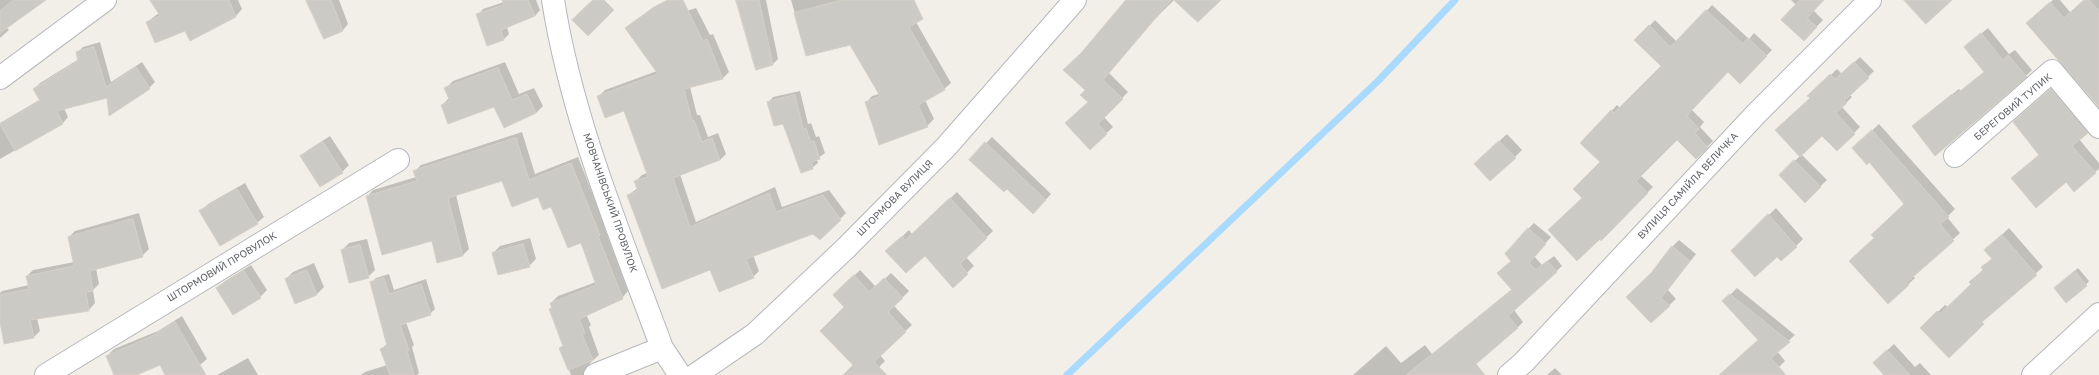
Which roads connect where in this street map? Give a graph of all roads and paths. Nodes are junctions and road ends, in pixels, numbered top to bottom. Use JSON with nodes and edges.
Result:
{"nodes":[{"id":1,"x":105,"y":0,"type":"edge"},
{"id":2,"x":553,"y":0,"type":"edge"},
{"id":3,"x":1075,"y":0,"type":"edge"},
{"id":4,"x":1870,"y":0,"type":"edge"},
{"id":5,"x":0,"y":78,"type":"edge"},
{"id":6,"x":2099,"y":127,"type":"edge"},
{"id":7,"x":1955,"y":156,"type":"dead end"},
{"id":8,"x":398,"y":160,"type":"dead end"},
{"id":9,"x":2099,"y":314,"type":"edge"},
{"id":10,"x":662,"y":348,"type":"junction"},
{"id":11,"x":46,"y":375,"type":"edge"},
{"id":12,"x":595,"y":375,"type":"edge"},
{"id":13,"x":680,"y":375,"type":"edge"},
{"id":14,"x":695,"y":375,"type":"edge"},
{"id":15,"x":1509,"y":375,"type":"edge"},
{"id":16,"x":2032,"y":375,"type":"edge"}],
"edges":[{"from":1,"to":5,"type":"street"},
{"from":2,"to":10,"type":"street","name":"МОВЧАНІВСЬКИЙ ПРОВУЛОК"},
{"from":3,"to":14,"type":"street","name":"ШТОРМОВА ВУЛИЦЯ"},
{"from":4,"to":15,"type":"street","name":"ВУЛИЦЯ САМІЙЛА ВЕЛИЧКА"},
{"from":6,"to":7,"type":"street","name":"БЕРЕГОВИЙ ТУПИК"},
{"from":8,"to":11,"type":"street","name":"ШТОРМОВИЙ ПРОВУЛОК"},
{"from":9,"to":16,"type":"street"},
{"from":10,"to":12,"type":"street"},
{"from":10,"to":13,"type":"street","name":"МОВЧАНІВСЬКИЙ ПРОВУЛОК"}]}
